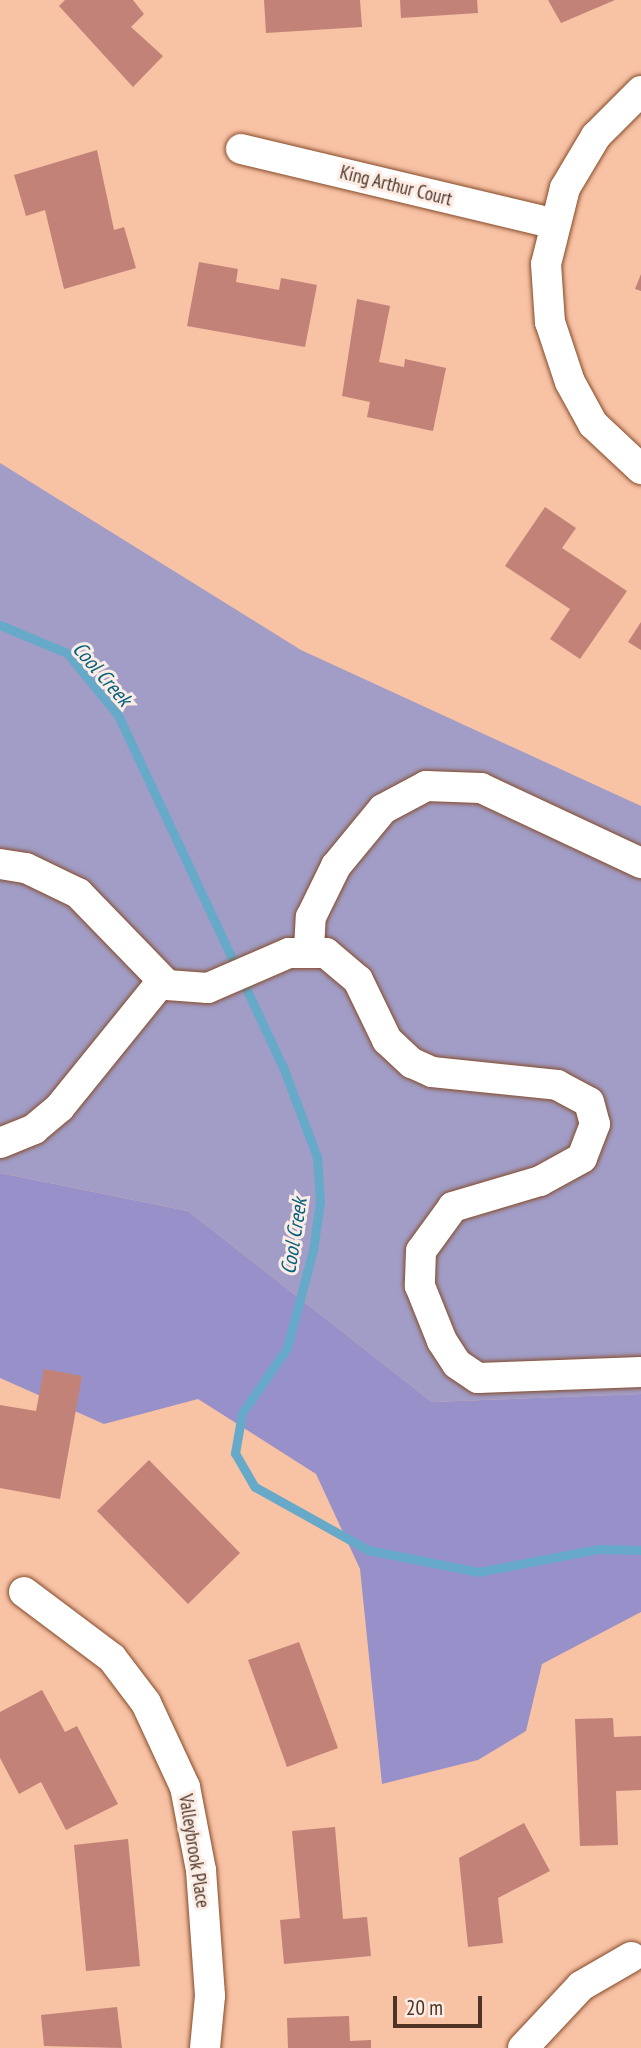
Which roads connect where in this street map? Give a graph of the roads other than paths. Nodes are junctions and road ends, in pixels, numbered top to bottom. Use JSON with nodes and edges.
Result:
{"nodes":[{"id":1,"x":641,"y":91,"type":"edge"},
{"id":2,"x":241,"y":149,"type":"dead end"},
{"id":3,"x":552,"y":223,"type":"junction"},
{"id":4,"x":641,"y":470,"type":"edge"},
{"id":5,"x":641,"y":863,"type":"edge"},
{"id":6,"x":0,"y":864,"type":"edge"},
{"id":7,"x":299,"y":951,"type":"junction"},
{"id":8,"x":162,"y":981,"type":"junction"},
{"id":9,"x":0,"y":1143,"type":"edge"},
{"id":10,"x":641,"y":1372,"type":"edge"},
{"id":11,"x":24,"y":1592,"type":"dead end"},
{"id":12,"x":631,"y":1957,"type":"dead end"},
{"id":13,"x":205,"y":2048,"type":"edge"},
{"id":14,"x":523,"y":2048,"type":"edge"}],
"edges":[{"from":1,"to":3,"type":"street"},
{"from":2,"to":3,"type":"street","name":"King Arthur Court"},
{"from":3,"to":4,"type":"street"},
{"from":5,"to":7,"type":"street"},
{"from":6,"to":8,"type":"street"},
{"from":7,"to":8,"type":"street"},
{"from":7,"to":10,"type":"street"},
{"from":8,"to":9,"type":"street"},
{"from":11,"to":13,"type":"street","name":"Valleybrook Place"},
{"from":12,"to":14,"type":"street"}]}
